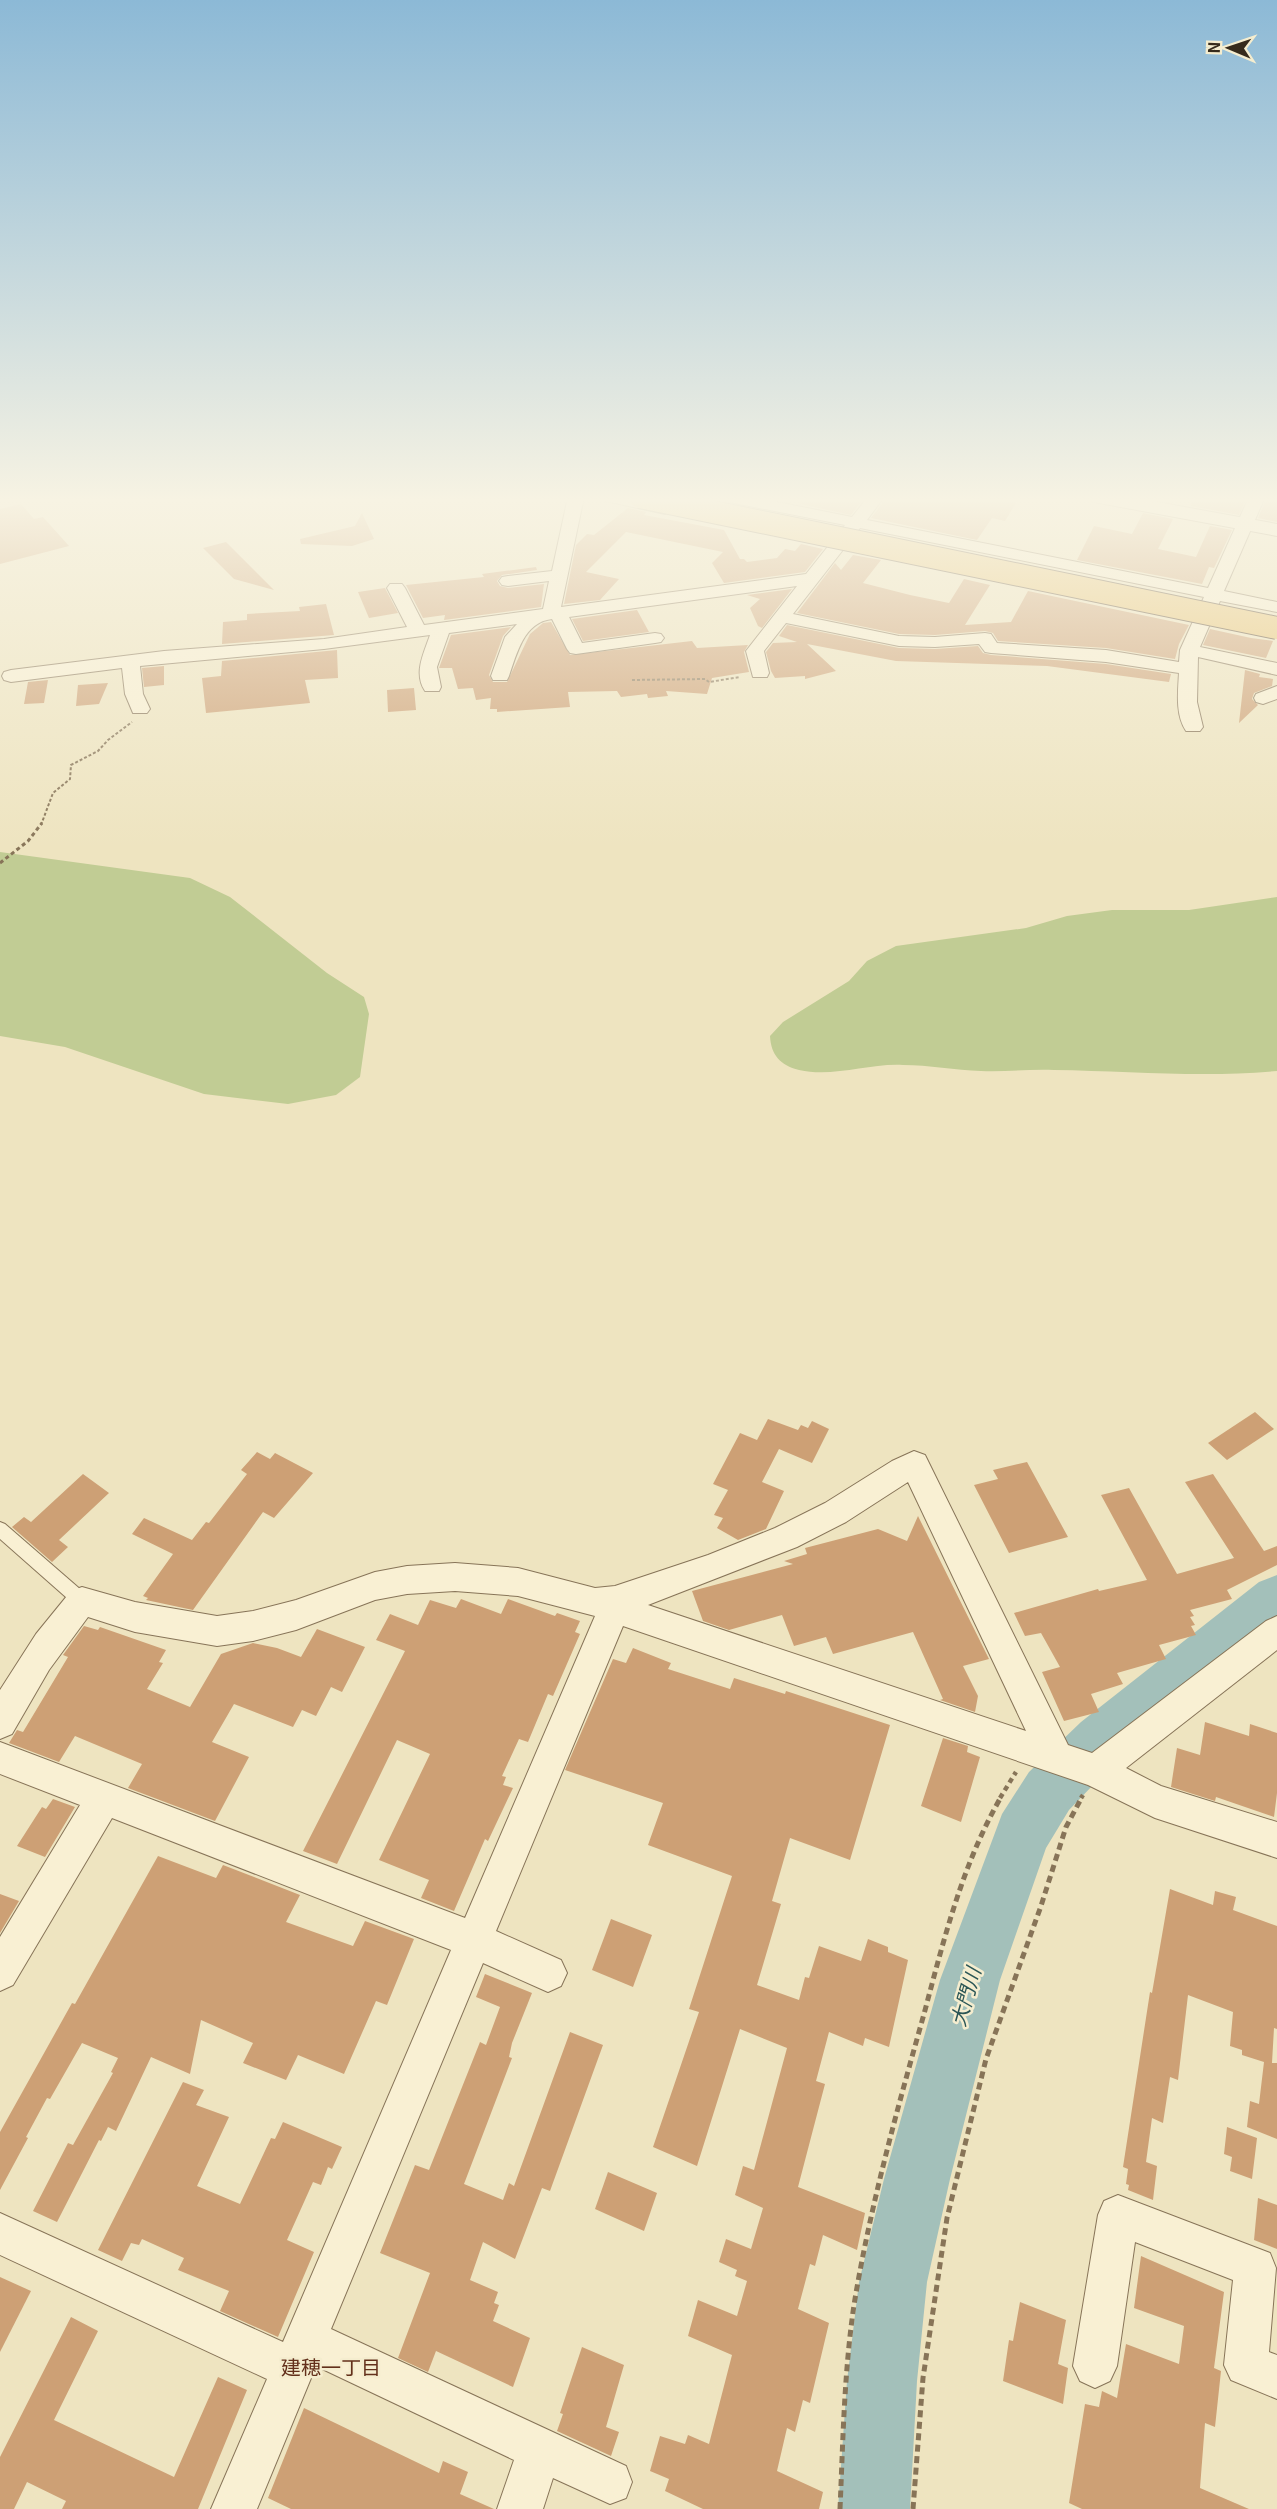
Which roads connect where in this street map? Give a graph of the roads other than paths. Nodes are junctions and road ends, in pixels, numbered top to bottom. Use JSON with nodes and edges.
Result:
{"nodes":[{"id":1,"x":409,"y":614,"type":"edge"},
{"id":2,"x":548,"y":614,"type":"junction"},
{"id":3,"x":784,"y":614,"type":"edge"},
{"id":4,"x":1169,"y":614,"type":"edge"},
{"id":5,"x":1206,"y":614,"type":"edge"},
{"id":6,"x":1209,"y":614,"type":"edge"},
{"id":7,"x":782,"y":617,"type":"junction"},
{"id":8,"x":1203,"y":621,"type":"junction"},
{"id":9,"x":442,"y":628,"type":"junction"},
{"id":10,"x":1277,"y":628,"type":"edge"},
{"id":11,"x":418,"y":631,"type":"junction"},
{"id":12,"x":1277,"y":636,"type":"edge"},
{"id":13,"x":656,"y":638,"type":"dead end"},
{"id":14,"x":1190,"y":650,"type":"junction"},
{"id":15,"x":130,"y":661,"type":"junction"},
{"id":16,"x":1189,"y":669,"type":"junction"},
{"id":17,"x":1277,"y":669,"type":"edge"},
{"id":18,"x":760,"y":673,"type":"road end"},
{"id":19,"x":500,"y":676,"type":"dead end"},
{"id":20,"x":5,"y":677,"type":"edge"},
{"id":21,"x":432,"y":687,"type":"dead end"},
{"id":22,"x":140,"y":709,"type":"road end"},
{"id":23,"x":1192,"y":727,"type":"dead end"},
{"id":24,"x":0,"y":1529,"type":"edge"},
{"id":25,"x":82,"y":1601,"type":"junction"},
{"id":26,"x":598,"y":1604,"type":"junction"},
{"id":27,"x":1277,"y":1631,"type":"edge"},
{"id":28,"x":0,"y":1723,"type":"edge"},
{"id":29,"x":1042,"y":1754,"type":"junction"},
{"id":30,"x":0,"y":1758,"type":"edge"},
{"id":31,"x":1096,"y":1771,"type":"junction"},
{"id":32,"x":104,"y":1798,"type":"junction"},
{"id":33,"x":1277,"y":1840,"type":"edge"},
{"id":34,"x":473,"y":1940,"type":"junction"},
{"id":35,"x":0,"y":1972,"type":"edge"},
{"id":36,"x":548,"y":1973,"type":"dead end"},
{"id":37,"x":0,"y":2234,"type":"edge"},
{"id":38,"x":299,"y":2354,"type":"junction"},
{"id":39,"x":1095,"y":2366,"type":"dead end"},
{"id":40,"x":1277,"y":2377,"type":"edge"},
{"id":41,"x":540,"y":2449,"type":"junction"},
{"id":42,"x":610,"y":2482,"type":"dead end"},
{"id":43,"x":234,"y":2509,"type":"edge"},
{"id":44,"x":520,"y":2509,"type":"edge"}],
"edges":[{"from":1,"to":11,"type":"street"},
{"from":2,"to":9,"type":"street"},
{"from":2,"to":13,"type":"street"},
{"from":2,"to":19,"type":"street"},
{"from":3,"to":7,"type":"street"},
{"from":4,"to":8,"type":"street"},
{"from":5,"to":8,"type":"street"},
{"from":6,"to":10,"type":"highway","bridge":true},
{"from":7,"to":16,"type":"street"},
{"from":7,"to":18,"type":"street"},
{"from":8,"to":12,"type":"street"},
{"from":8,"to":14,"type":"street"},
{"from":9,"to":11,"type":"street"},
{"from":9,"to":21,"type":"street"},
{"from":11,"to":15,"type":"street"},
{"from":14,"to":16,"type":"street"},
{"from":14,"to":17,"type":"street"},
{"from":15,"to":20,"type":"street"},
{"from":15,"to":22,"type":"street"},
{"from":16,"to":23,"type":"street"},
{"from":24,"to":25,"type":"lane"},
{"from":25,"to":26,"type":"street"},
{"from":25,"to":28,"type":"street"},
{"from":26,"to":29,"type":"street"},
{"from":26,"to":29,"type":"street"},
{"from":26,"to":34,"type":"street"},
{"from":27,"to":31,"type":"street"},
{"from":29,"to":31,"type":"street"},
{"from":30,"to":32,"type":"street"},
{"from":31,"to":33,"type":"street"},
{"from":32,"to":34,"type":"street"},
{"from":32,"to":35,"type":"street"},
{"from":34,"to":36,"type":"street"},
{"from":34,"to":38,"type":"street"},
{"from":37,"to":38,"type":"street"},
{"from":38,"to":41,"type":"street"},
{"from":38,"to":43,"type":"street"},
{"from":39,"to":40,"type":"street"},
{"from":41,"to":42,"type":"street"},
{"from":41,"to":44,"type":"street"}]}
